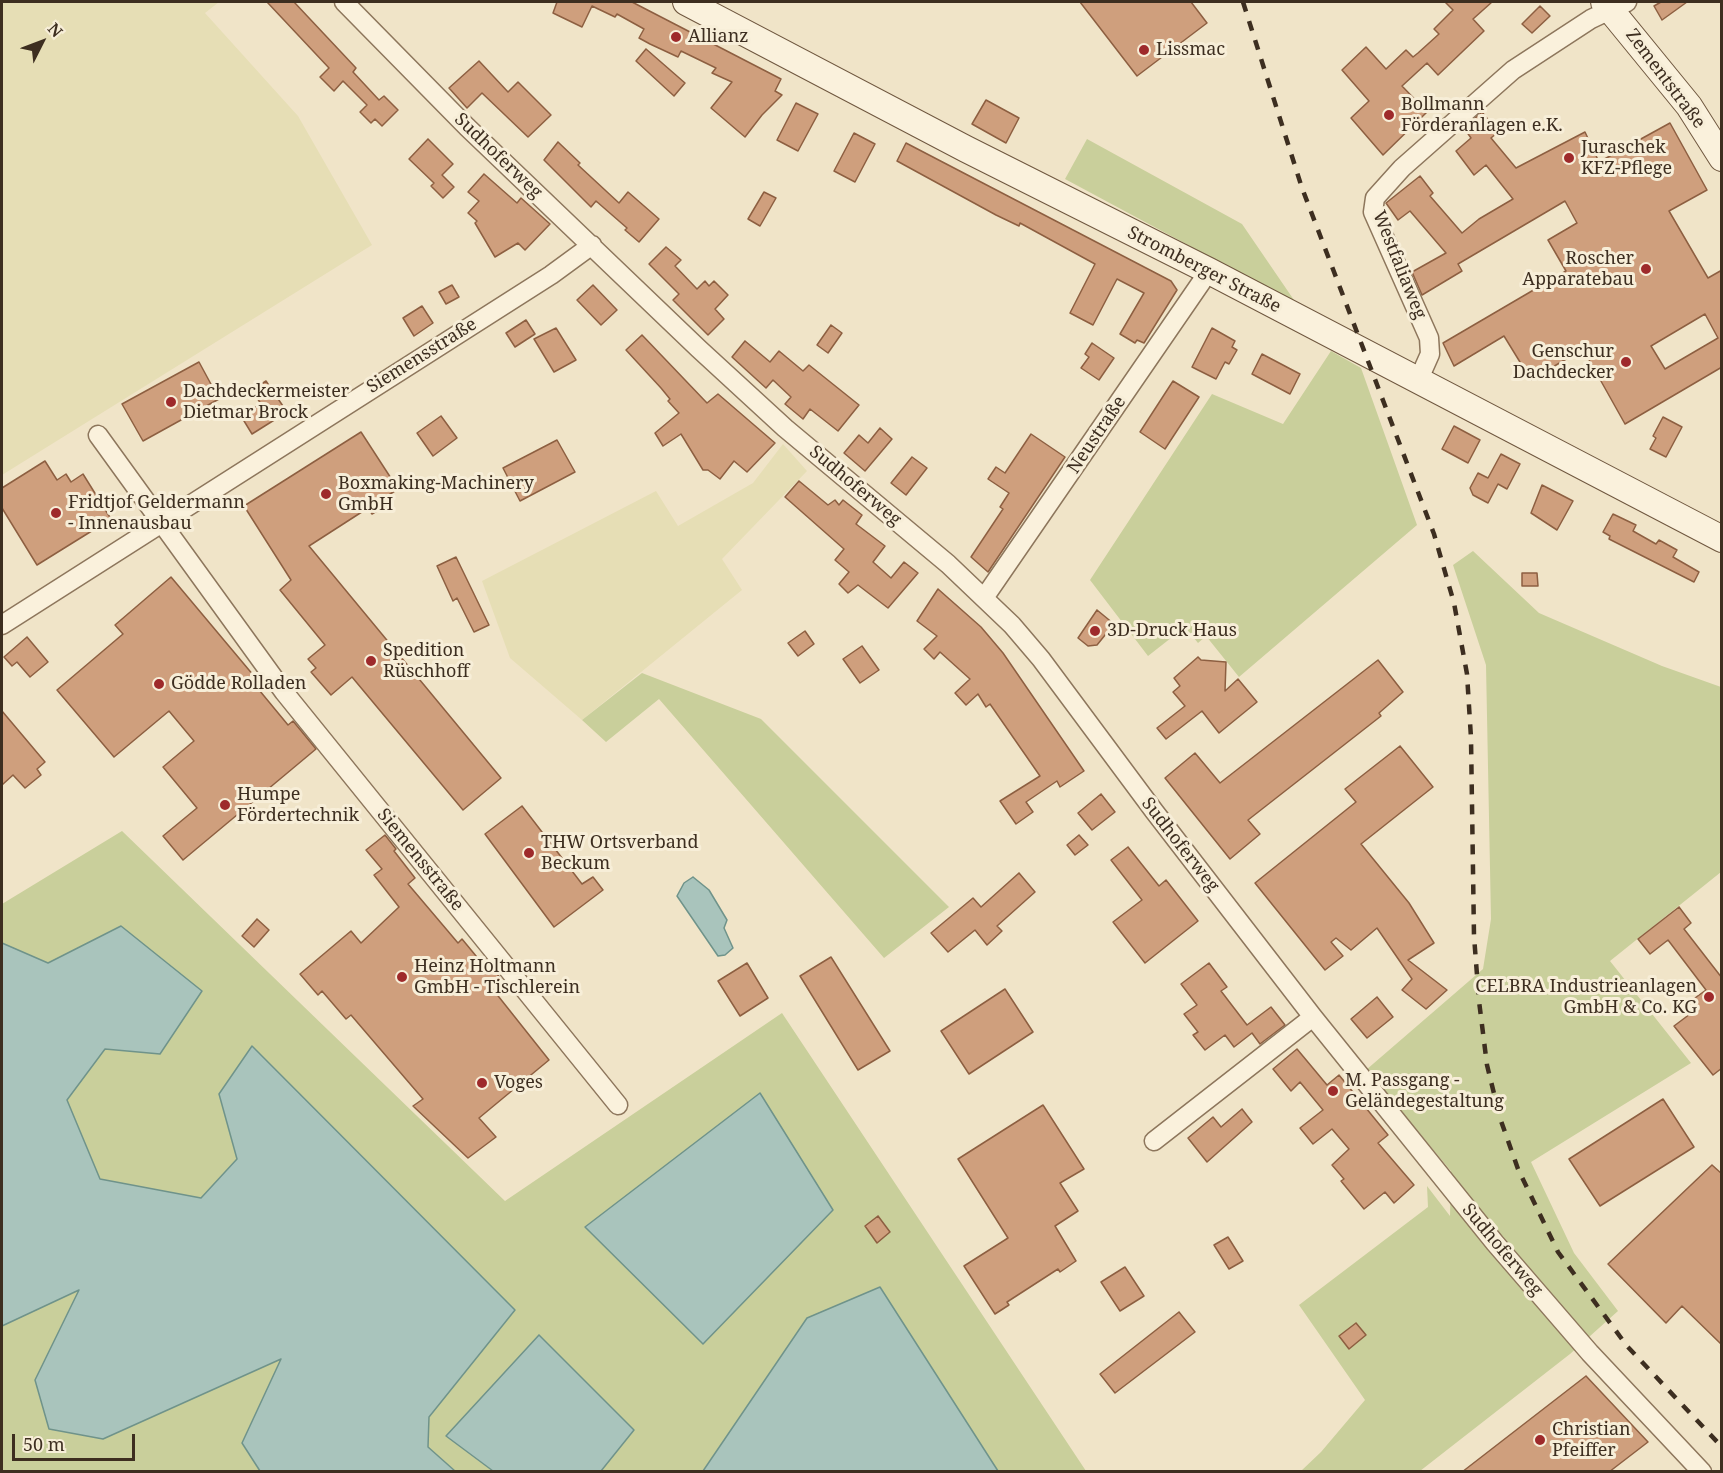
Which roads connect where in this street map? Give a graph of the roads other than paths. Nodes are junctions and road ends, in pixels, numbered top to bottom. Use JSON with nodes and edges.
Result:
{"nodes":[{"id":1,"x":344,"y":2,"type":"edge"},
{"id":2,"x":686,"y":2,"type":"edge"},
{"id":3,"x":1614,"y":4,"type":"edge"},
{"id":4,"x":1722,"y":158,"type":"edge"},
{"id":5,"x":592,"y":245,"type":"junction"},
{"id":6,"x":1209,"y":271,"type":"junction"},
{"id":7,"x":1418,"y":381,"type":"junction"},
{"id":8,"x":98,"y":435,"type":"dead end"},
{"id":9,"x":161,"y":525,"type":"junction"},
{"id":10,"x":1722,"y":539,"type":"edge"},
{"id":11,"x":984,"y":598,"type":"junction"},
{"id":12,"x":2,"y":624,"type":"edge"},
{"id":13,"x":1313,"y":1017,"type":"junction"},
{"id":14,"x":618,"y":1105,"type":"dead end"},
{"id":15,"x":1154,"y":1140,"type":"dead end"},
{"id":16,"x":1702,"y":1472,"type":"edge"}],
"edges":[{"from":1,"to":5,"type":"street","name":"Sudhoferweg"},
{"from":2,"to":6,"type":"main road","name":"Stromberger Straße"},
{"from":3,"to":4,"type":"main road","name":"Zementstraße"},
{"from":3,"to":7,"type":"street","name":"Westfaliaweg"},
{"from":5,"to":9,"type":"street","name":"Siemensstraße"},
{"from":5,"to":11,"type":"street","name":"Sudhoferweg"},
{"from":6,"to":7,"type":"main road","name":"Stromberger Straße"},
{"from":6,"to":11,"type":"street","name":"Neustraße"},
{"from":7,"to":10,"type":"main road","name":"Stromberger Straße"},
{"from":8,"to":9,"type":"street","name":"Siemensstraße"},
{"from":9,"to":12,"type":"street","name":"Siemensstraße"},
{"from":9,"to":14,"type":"street","name":"Siemensstraße"},
{"from":11,"to":13,"type":"street","name":"Sudhoferweg"},
{"from":13,"to":15,"type":"street"},
{"from":13,"to":16,"type":"street","name":"Sudhoferweg"}]}
